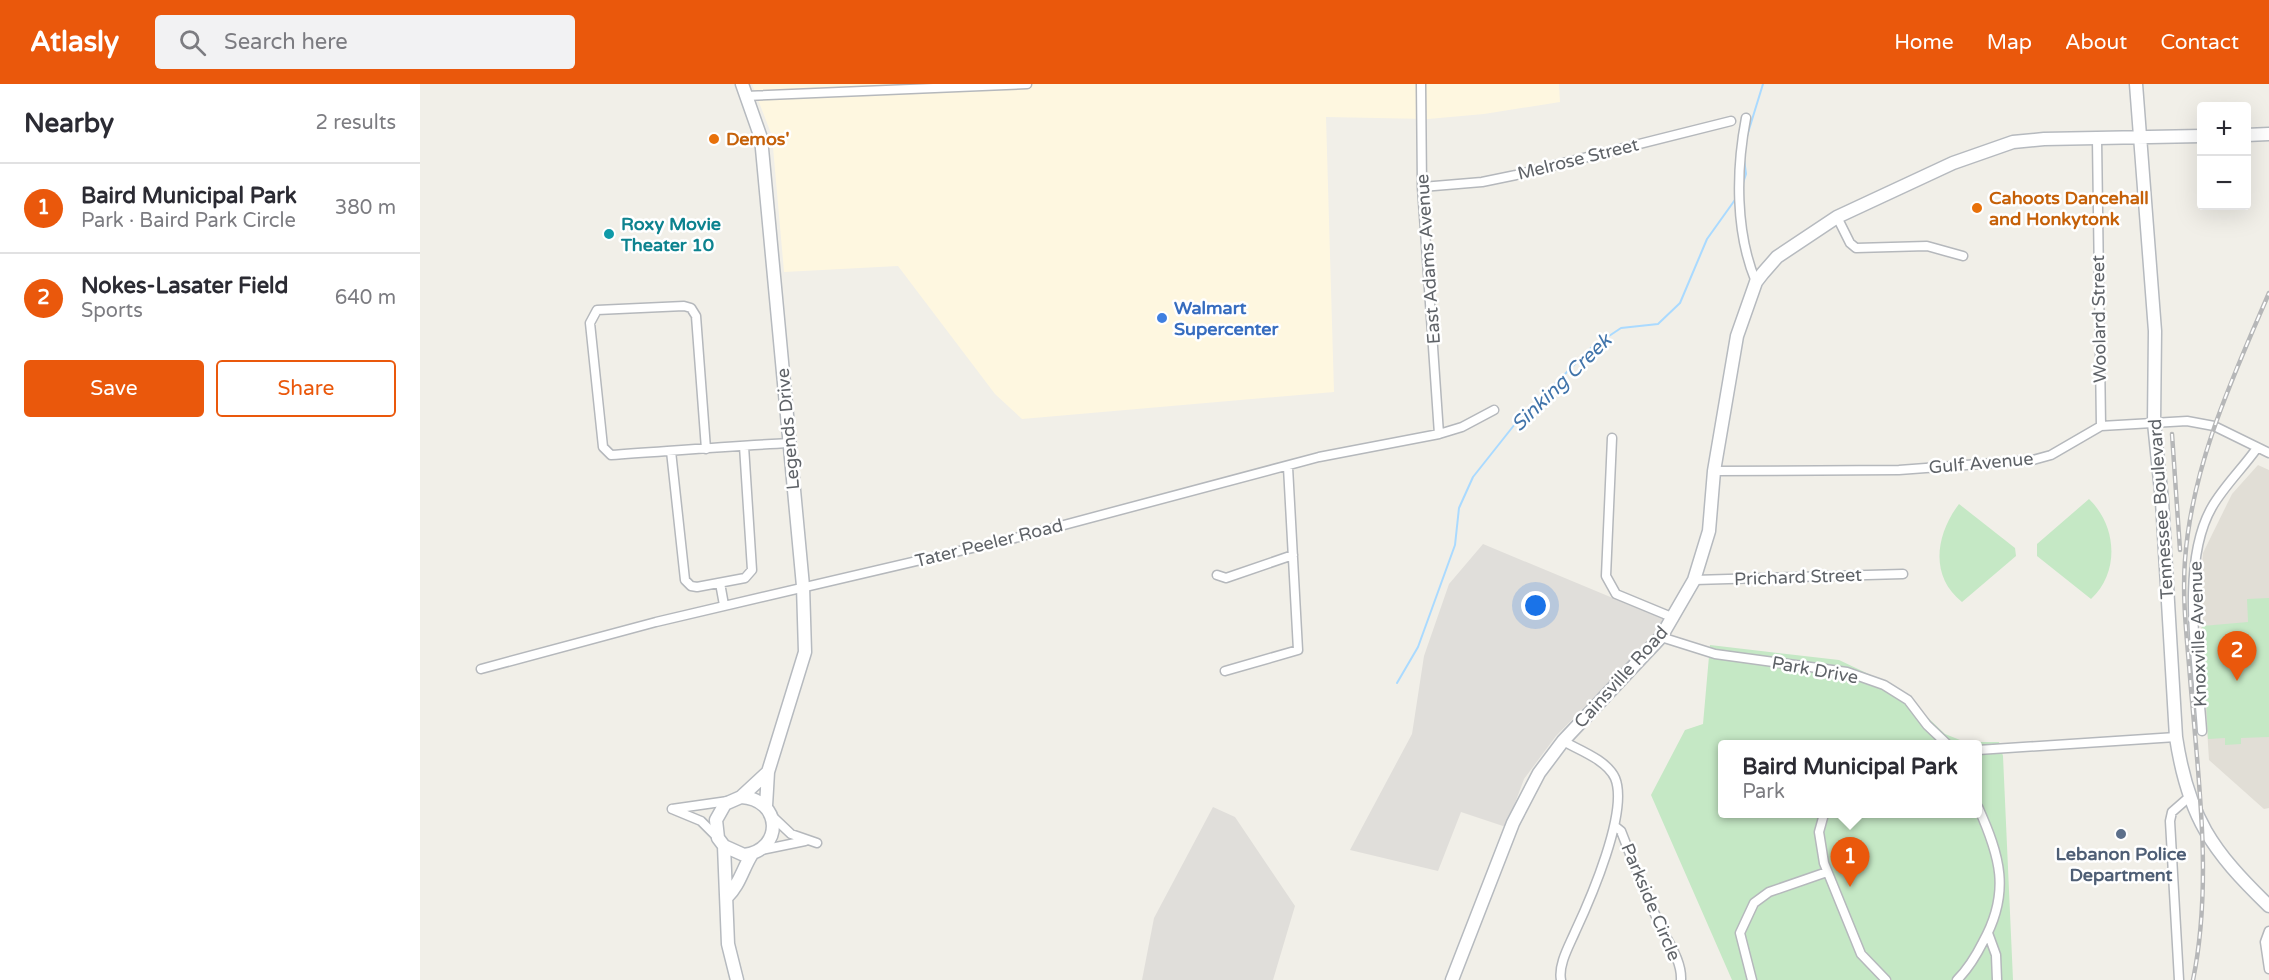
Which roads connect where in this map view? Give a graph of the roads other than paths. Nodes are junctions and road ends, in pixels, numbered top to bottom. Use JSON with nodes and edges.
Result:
{"nodes":[{"id":1,"x":1027,"y":84,"type":"edge"},
{"id":2,"x":1421,"y":84,"type":"edge"},
{"id":3,"x":2136,"y":84,"type":"edge"},
{"id":4,"x":744,"y":90,"type":"edge"},
{"id":5,"x":1746,"y":118,"type":"dead end"},
{"id":6,"x":1731,"y":121,"type":"dead end"},
{"id":7,"x":2269,"y":134,"type":"edge"},
{"id":8,"x":2251,"y":135,"type":"edge"},
{"id":9,"x":2197,"y":136,"type":"edge"},
{"id":10,"x":2140,"y":138,"type":"junction"},
{"id":11,"x":2097,"y":139,"type":"junction"},
{"id":12,"x":1422,"y":187,"type":"junction"},
{"id":13,"x":1837,"y":218,"type":"junction"},
{"id":14,"x":1963,"y":256,"type":"dead end"},
{"id":15,"x":1756,"y":282,"type":"junction"},
{"id":16,"x":1494,"y":410,"type":"dead end"},
{"id":17,"x":2154,"y":423,"type":"junction"},
{"id":18,"x":2101,"y":426,"type":"junction"},
{"id":19,"x":1439,"y":434,"type":"junction"},
{"id":20,"x":1612,"y":438,"type":"dead end"},
{"id":21,"x":790,"y":443,"type":"junction"},
{"id":22,"x":744,"y":446,"type":"junction"},
{"id":23,"x":2257,"y":448,"type":"junction"},
{"id":24,"x":706,"y":449,"type":"junction"},
{"id":25,"x":671,"y":451,"type":"junction"},
{"id":26,"x":2269,"y":453,"type":"edge"},
{"id":27,"x":1288,"y":467,"type":"junction"},
{"id":28,"x":1714,"y":471,"type":"junction"},
{"id":29,"x":1293,"y":555,"type":"junction"},
{"id":30,"x":1902,"y":574,"type":"dead end"},
{"id":31,"x":1217,"y":575,"type":"dead end"},
{"id":32,"x":1694,"y":580,"type":"junction"},
{"id":33,"x":720,"y":583,"type":"junction"},
{"id":34,"x":803,"y":586,"type":"junction"},
{"id":35,"x":724,"y":605,"type":"junction"},
{"id":36,"x":1674,"y":618,"type":"junction"},
{"id":37,"x":1661,"y":637,"type":"junction"},
{"id":38,"x":481,"y":669,"type":"dead end"},
{"id":39,"x":1225,"y":671,"type":"dead end"},
{"id":40,"x":2202,"y":731,"type":"dead end"},
{"id":41,"x":2176,"y":737,"type":"junction"},
{"id":42,"x":1943,"y":740,"type":"edge"},
{"id":43,"x":1563,"y":741,"type":"junction"},
{"id":44,"x":1982,"y":750,"type":"edge"},
{"id":45,"x":768,"y":770,"type":"junction"},
{"id":46,"x":2188,"y":798,"type":"junction"},
{"id":47,"x":735,"y":799,"type":"junction"},
{"id":48,"x":769,"y":810,"type":"junction"},
{"id":49,"x":1823,"y":818,"type":"edge"},
{"id":50,"x":1982,"y":818,"type":"edge"},
{"id":51,"x":1616,"y":827,"type":"junction"},
{"id":52,"x":721,"y":842,"type":"junction"},
{"id":53,"x":756,"y":852,"type":"junction"},
{"id":54,"x":1827,"y":872,"type":"junction"},
{"id":55,"x":727,"y":897,"type":"junction"},
{"id":56,"x":2269,"y":906,"type":"edge"},
{"id":57,"x":2269,"y":931,"type":"edge"},
{"id":58,"x":1988,"y":933,"type":"junction"},
{"id":59,"x":2269,"y":969,"type":"edge"},
{"id":60,"x":737,"y":980,"type":"edge"},
{"id":61,"x":1452,"y":980,"type":"edge"},
{"id":62,"x":1561,"y":980,"type":"edge"},
{"id":63,"x":1681,"y":980,"type":"edge"},
{"id":64,"x":1752,"y":980,"type":"edge"},
{"id":65,"x":1886,"y":980,"type":"edge"},
{"id":66,"x":1958,"y":980,"type":"edge"},
{"id":67,"x":1997,"y":980,"type":"edge"},
{"id":68,"x":2179,"y":980,"type":"edge"}],
"edges":[{"from":1,"to":4,"type":"street"},
{"from":2,"to":12,"type":"street","name":"East Adams Avenue"},
{"from":3,"to":10,"type":"street","name":"Tennessee Boulevard"},
{"from":4,"to":21,"type":"street","name":"Legends Drive"},
{"from":5,"to":15,"type":"street"},
{"from":6,"to":12,"type":"street","name":"Melrose Street"},
{"from":7,"to":8,"type":"street"},
{"from":9,"to":10,"type":"street","name":"Cainsville Road"},
{"from":10,"to":11,"type":"street","name":"Cainsville Road"},
{"from":10,"to":17,"type":"street","name":"Tennessee Boulevard"},
{"from":11,"to":13,"type":"street","name":"Cainsville Road"},
{"from":11,"to":18,"type":"street","name":"Woolard Street"},
{"from":12,"to":19,"type":"street","name":"East Adams Avenue"},
{"from":13,"to":14,"type":"street"},
{"from":13,"to":15,"type":"street","name":"Cainsville Road"},
{"from":15,"to":28,"type":"street","name":"Cainsville Road"},
{"from":16,"to":19,"type":"street","name":"Tater Peeler Road"},
{"from":17,"to":18,"type":"street","name":"Gulf Avenue"},
{"from":17,"to":23,"type":"street","name":"Gulf Avenue"},
{"from":17,"to":41,"type":"street","name":"Tennessee Boulevard"},
{"from":18,"to":28,"type":"street","name":"Gulf Avenue"},
{"from":19,"to":27,"type":"street","name":"Tater Peeler Road"},
{"from":20,"to":36,"type":"street"},
{"from":21,"to":22,"type":"street"},
{"from":21,"to":34,"type":"street","name":"Legends Drive"},
{"from":22,"to":24,"type":"street"},
{"from":22,"to":33,"type":"street"},
{"from":23,"to":26,"type":"street","name":"Gulf Avenue"},
{"from":23,"to":40,"type":"street","name":"Knoxville Avenue"},
{"from":24,"to":25,"type":"street"},
{"from":24,"to":25,"type":"street"},
{"from":25,"to":33,"type":"street"},
{"from":27,"to":29,"type":"street"},
{"from":27,"to":34,"type":"street","name":"Tater Peeler Road"},
{"from":28,"to":32,"type":"street","name":"Cainsville Road"},
{"from":29,"to":31,"type":"street"},
{"from":29,"to":39,"type":"street"},
{"from":30,"to":32,"type":"street","name":"Prichard Street"},
{"from":32,"to":36,"type":"street","name":"Cainsville Road"},
{"from":33,"to":35,"type":"street"},
{"from":34,"to":35,"type":"street","name":"Tater Peeler Road"},
{"from":34,"to":45,"type":"street","name":"Legends Drive"},
{"from":35,"to":38,"type":"street","name":"Tater Peeler Road"},
{"from":36,"to":37,"type":"street","name":"Cainsville Road"},
{"from":37,"to":42,"type":"street","name":"Park Drive"},
{"from":37,"to":43,"type":"street","name":"Cainsville Road"},
{"from":41,"to":44,"type":"street"},
{"from":41,"to":46,"type":"street","name":"Tennessee Boulevard"},
{"from":43,"to":51,"type":"street","name":"Parkside Circle"},
{"from":43,"to":61,"type":"street","name":"Cainsville Road"},
{"from":45,"to":47,"type":"street","name":"Legends Drive"},
{"from":45,"to":48,"type":"street","name":"Legends Drive"},
{"from":46,"to":56,"type":"street","name":"Tennessee Boulevard"},
{"from":46,"to":68,"type":"street"},
{"from":47,"to":48,"type":"street"},
{"from":47,"to":52,"type":"street","name":"Legends Drive"},
{"from":47,"to":52,"type":"street"},
{"from":48,"to":53,"type":"street","name":"Legends Drive"},
{"from":48,"to":53,"type":"street"},
{"from":49,"to":54,"type":"street"},
{"from":50,"to":58,"type":"street"},
{"from":51,"to":62,"type":"street","name":"Parkside Circle"},
{"from":51,"to":63,"type":"street","name":"Parkside Circle"},
{"from":52,"to":53,"type":"street"},
{"from":52,"to":55,"type":"street","name":"Legends Drive"},
{"from":53,"to":55,"type":"street","name":"Legends Drive"},
{"from":54,"to":64,"type":"street"},
{"from":54,"to":65,"type":"street"},
{"from":55,"to":60,"type":"street","name":"Legends Drive"},
{"from":57,"to":59,"type":"street"},
{"from":58,"to":66,"type":"street"},
{"from":58,"to":67,"type":"street"}]}
